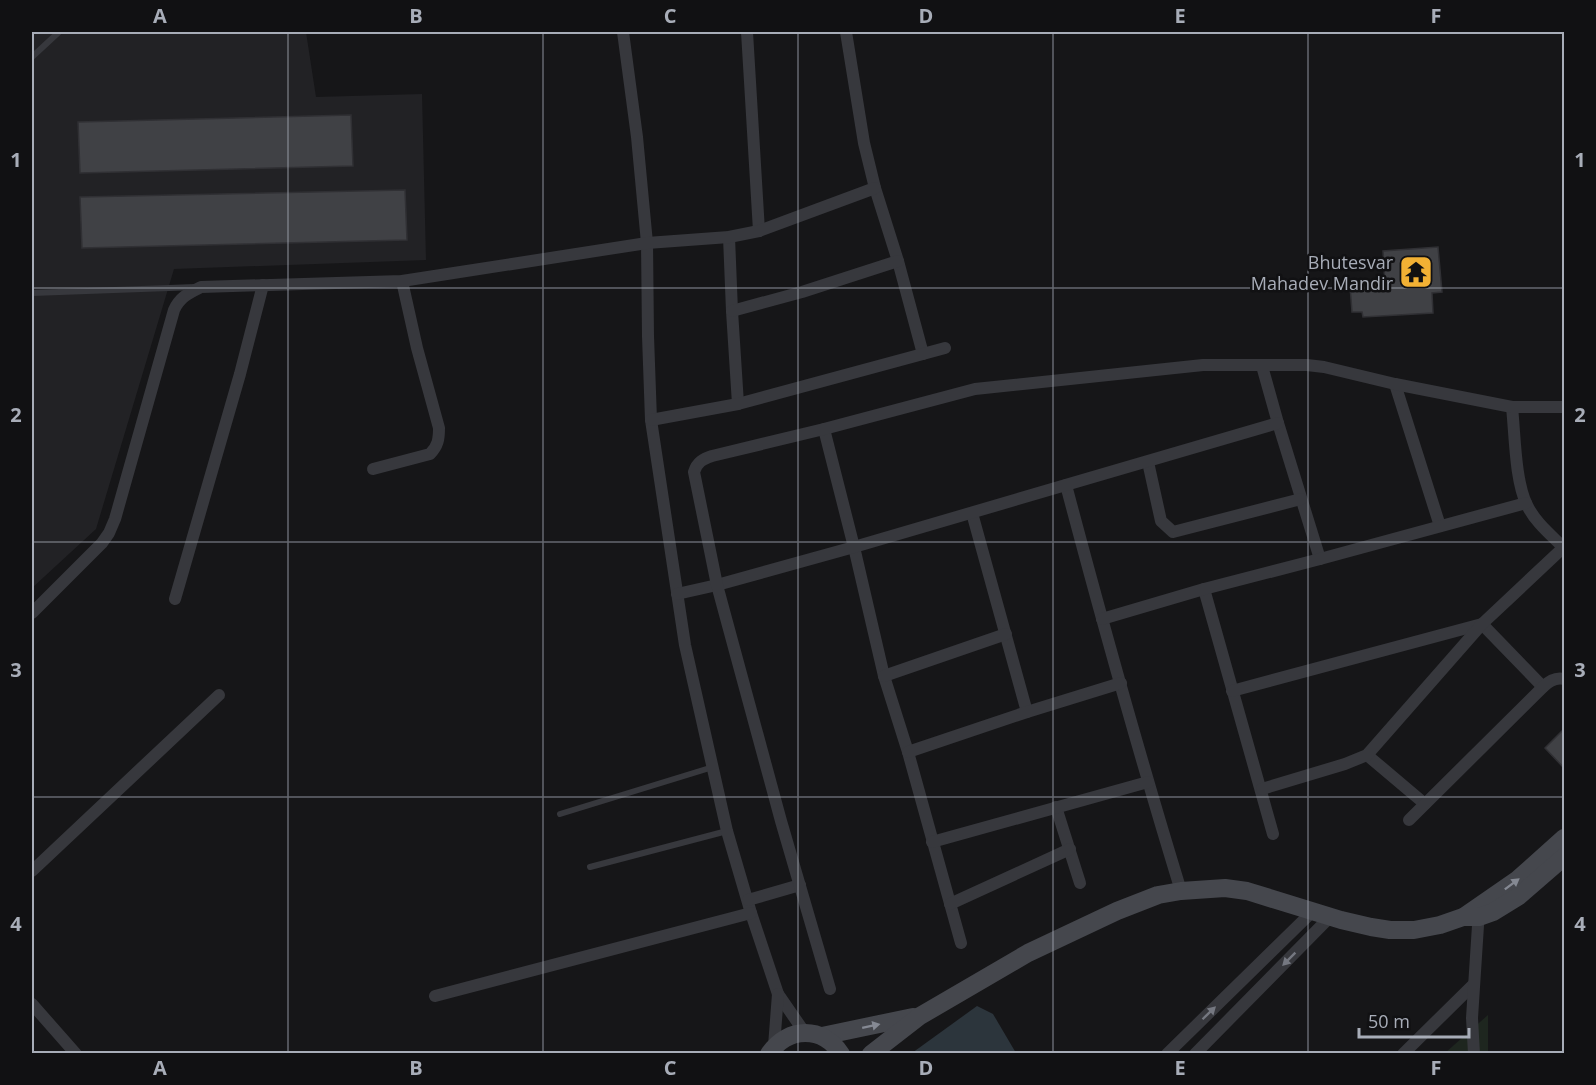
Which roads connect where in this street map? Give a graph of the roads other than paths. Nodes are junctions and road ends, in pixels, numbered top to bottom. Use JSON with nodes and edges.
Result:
{"nodes":[{"id":1,"x":59,"y":32,"type":"edge"},
{"id":2,"x":623,"y":32,"type":"edge"},
{"id":3,"x":747,"y":32,"type":"edge"},
{"id":4,"x":846,"y":32,"type":"edge"},
{"id":5,"x":32,"y":57,"type":"edge"},
{"id":6,"x":874,"y":188,"type":"junction"},
{"id":7,"x":759,"y":231,"type":"junction"},
{"id":8,"x":729,"y":237,"type":"junction"},
{"id":9,"x":647,"y":243,"type":"junction"},
{"id":10,"x":898,"y":261,"type":"junction"},
{"id":11,"x":402,"y":281,"type":"junction"},
{"id":12,"x":263,"y":285,"type":"junction"},
{"id":13,"x":201,"y":287,"type":"junction"},
{"id":14,"x":33,"y":294,"type":"edge"},
{"id":15,"x":732,"y":311,"type":"junction"},
{"id":16,"x":945,"y":348,"type":"dead end"},
{"id":17,"x":923,"y":354,"type":"junction"},
{"id":18,"x":1262,"y":366,"type":"junction"},
{"id":19,"x":1395,"y":384,"type":"junction"},
{"id":20,"x":738,"y":404,"type":"junction"},
{"id":21,"x":1512,"y":407,"type":"junction"},
{"id":22,"x":1564,"y":407,"type":"edge"},
{"id":23,"x":651,"y":420,"type":"junction"},
{"id":24,"x":1278,"y":423,"type":"junction"},
{"id":25,"x":824,"y":429,"type":"junction"},
{"id":26,"x":1148,"y":462,"type":"junction"},
{"id":27,"x":373,"y":469,"type":"dead end"},
{"id":28,"x":1066,"y":485,"type":"junction"},
{"id":29,"x":1301,"y":500,"type":"junction"},
{"id":30,"x":1526,"y":503,"type":"junction"},
{"id":31,"x":972,"y":513,"type":"junction"},
{"id":32,"x":1440,"y":526,"type":"junction"},
{"id":33,"x":1564,"y":547,"type":"edge"},
{"id":34,"x":854,"y":548,"type":"junction"},
{"id":35,"x":1320,"y":559,"type":"junction"},
{"id":36,"x":717,"y":585,"type":"junction"},
{"id":37,"x":1204,"y":589,"type":"junction"},
{"id":38,"x":676,"y":594,"type":"junction"},
{"id":39,"x":175,"y":599,"type":"dead end"},
{"id":40,"x":32,"y":613,"type":"edge"},
{"id":41,"x":1102,"y":619,"type":"junction"},
{"id":42,"x":1482,"y":624,"type":"junction"},
{"id":43,"x":1006,"y":634,"type":"junction"},
{"id":44,"x":884,"y":676,"type":"junction"},
{"id":45,"x":1564,"y":679,"type":"edge"},
{"id":46,"x":1121,"y":684,"type":"junction"},
{"id":47,"x":1543,"y":687,"type":"junction"},
{"id":48,"x":1232,"y":692,"type":"junction"},
{"id":49,"x":219,"y":695,"type":"dead end"},
{"id":50,"x":1027,"y":712,"type":"junction"},
{"id":51,"x":908,"y":752,"type":"junction"},
{"id":52,"x":1367,"y":755,"type":"junction"},
{"id":53,"x":713,"y":767,"type":"junction"},
{"id":54,"x":1148,"y":782,"type":"junction"},
{"id":55,"x":1262,"y":789,"type":"junction"},
{"id":56,"x":1425,"y":804,"type":"junction"},
{"id":57,"x":1056,"y":807,"type":"junction"},
{"id":58,"x":560,"y":814,"type":"dead end"},
{"id":59,"x":1409,"y":820,"type":"dead end"},
{"id":60,"x":727,"y":831,"type":"junction"},
{"id":61,"x":1273,"y":834,"type":"dead end"},
{"id":62,"x":1564,"y":838,"type":"edge"},
{"id":63,"x":932,"y":842,"type":"junction"},
{"id":64,"x":1070,"y":849,"type":"junction"},
{"id":65,"x":1564,"y":857,"type":"edge"},
{"id":66,"x":590,"y":867,"type":"dead end"},
{"id":67,"x":32,"y":871,"type":"edge"},
{"id":68,"x":1080,"y":883,"type":"dead end"},
{"id":69,"x":800,"y":885,"type":"junction"},
{"id":70,"x":1181,"y":891,"type":"junction"},
{"id":71,"x":748,"y":900,"type":"junction"},
{"id":72,"x":950,"y":904,"type":"junction"},
{"id":73,"x":1312,"y":912,"type":"junction"},
{"id":74,"x":751,"y":913,"type":"junction"},
{"id":75,"x":1474,"y":913,"type":"junction"},
{"id":76,"x":1330,"y":917,"type":"junction"},
{"id":77,"x":961,"y":943,"type":"dead end"},
{"id":78,"x":1474,"y":984,"type":"junction"},
{"id":79,"x":830,"y":989,"type":"dead end"},
{"id":80,"x":778,"y":994,"type":"junction"},
{"id":81,"x":435,"y":996,"type":"dead end"},
{"id":82,"x":32,"y":1004,"type":"edge"},
{"id":83,"x":921,"y":1016,"type":"junction"},
{"id":84,"x":814,"y":1034,"type":"junction"},
{"id":85,"x":1186,"y":1035,"type":"junction"},
{"id":86,"x":771,"y":1050,"type":"edge"},
{"id":87,"x":1198,"y":1051,"type":"edge"},
{"id":88,"x":76,"y":1053,"type":"edge"},
{"id":89,"x":842,"y":1053,"type":"edge"},
{"id":90,"x":871,"y":1053,"type":"edge"},
{"id":91,"x":1167,"y":1053,"type":"edge"},
{"id":92,"x":1403,"y":1053,"type":"edge"},
{"id":93,"x":1474,"y":1053,"type":"edge"}],
"edges":[{"from":1,"to":5,"type":"lane"},
{"from":2,"to":9,"type":"street"},
{"from":3,"to":7,"type":"street"},
{"from":4,"to":6,"type":"street"},
{"from":6,"to":7,"type":"street"},
{"from":6,"to":10,"type":"street"},
{"from":7,"to":8,"type":"street"},
{"from":8,"to":9,"type":"street"},
{"from":8,"to":15,"type":"street"},
{"from":9,"to":11,"type":"street"},
{"from":9,"to":23,"type":"street"},
{"from":10,"to":15,"type":"street"},
{"from":10,"to":17,"type":"street"},
{"from":11,"to":12,"type":"street"},
{"from":11,"to":27,"type":"street"},
{"from":12,"to":13,"type":"street"},
{"from":12,"to":39,"type":"street"},
{"from":13,"to":14,"type":"lane"},
{"from":13,"to":40,"type":"street"},
{"from":15,"to":20,"type":"street"},
{"from":16,"to":17,"type":"street"},
{"from":17,"to":20,"type":"street"},
{"from":18,"to":19,"type":"street"},
{"from":18,"to":24,"type":"street"},
{"from":18,"to":25,"type":"street"},
{"from":19,"to":21,"type":"street"},
{"from":19,"to":32,"type":"street"},
{"from":20,"to":23,"type":"street"},
{"from":21,"to":22,"type":"street"},
{"from":21,"to":30,"type":"street"},
{"from":23,"to":38,"type":"street"},
{"from":24,"to":26,"type":"street"},
{"from":24,"to":29,"type":"street"},
{"from":25,"to":34,"type":"street"},
{"from":25,"to":36,"type":"street"},
{"from":26,"to":28,"type":"street"},
{"from":26,"to":29,"type":"street"},
{"from":28,"to":31,"type":"street"},
{"from":28,"to":41,"type":"street"},
{"from":29,"to":35,"type":"street"},
{"from":30,"to":32,"type":"street"},
{"from":30,"to":33,"type":"street"},
{"from":31,"to":34,"type":"street"},
{"from":31,"to":43,"type":"street"},
{"from":32,"to":35,"type":"street"},
{"from":33,"to":42,"type":"street"},
{"from":34,"to":36,"type":"street"},
{"from":34,"to":44,"type":"street"},
{"from":35,"to":37,"type":"street"},
{"from":36,"to":38,"type":"street"},
{"from":36,"to":69,"type":"street"},
{"from":37,"to":41,"type":"street"},
{"from":37,"to":48,"type":"street"},
{"from":38,"to":53,"type":"street"},
{"from":41,"to":46,"type":"street"},
{"from":42,"to":47,"type":"street"},
{"from":42,"to":48,"type":"street"},
{"from":42,"to":52,"type":"street"},
{"from":43,"to":44,"type":"street"},
{"from":43,"to":50,"type":"street"},
{"from":44,"to":51,"type":"street"},
{"from":45,"to":47,"type":"street"},
{"from":46,"to":50,"type":"street"},
{"from":46,"to":54,"type":"street"},
{"from":47,"to":56,"type":"street"},
{"from":48,"to":55,"type":"street"},
{"from":49,"to":67,"type":"street"},
{"from":50,"to":51,"type":"street"},
{"from":51,"to":63,"type":"street"},
{"from":52,"to":55,"type":"street"},
{"from":52,"to":56,"type":"street"},
{"from":53,"to":58,"type":"lane"},
{"from":53,"to":60,"type":"street"},
{"from":54,"to":57,"type":"street"},
{"from":54,"to":70,"type":"street"},
{"from":55,"to":61,"type":"street"},
{"from":56,"to":59,"type":"street"},
{"from":57,"to":63,"type":"street"},
{"from":57,"to":64,"type":"street"},
{"from":60,"to":66,"type":"lane"},
{"from":60,"to":71,"type":"street"},
{"from":75,"to":62,"type":"main road","one_way":true},
{"from":63,"to":72,"type":"street"},
{"from":64,"to":68,"type":"street"},
{"from":64,"to":72,"type":"street"},
{"from":65,"to":75,"type":"main road"},
{"from":69,"to":71,"type":"street"},
{"from":69,"to":79,"type":"street"},
{"from":70,"to":73,"type":"main road"},
{"from":70,"to":83,"type":"main road"},
{"from":71,"to":74,"type":"street"},
{"from":72,"to":77,"type":"street"},
{"from":73,"to":76,"type":"main road"},
{"from":85,"to":73,"type":"street","one_way":true},
{"from":74,"to":80,"type":"street"},
{"from":74,"to":81,"type":"street"},
{"from":75,"to":76,"type":"main road"},
{"from":75,"to":78,"type":"street"},
{"from":76,"to":87,"type":"street","one_way":true},
{"from":78,"to":92,"type":"street"},
{"from":78,"to":93,"type":"street"},
{"from":80,"to":84,"type":"street"},
{"from":80,"to":86,"type":"street"},
{"from":82,"to":88,"type":"street"},
{"from":84,"to":83,"type":"main road","one_way":true},
{"from":83,"to":90,"type":"main road"},
{"from":84,"to":86,"type":"main road"},
{"from":84,"to":89,"type":"main road"},
{"from":85,"to":87,"type":"street"},
{"from":85,"to":91,"type":"street"}]}
